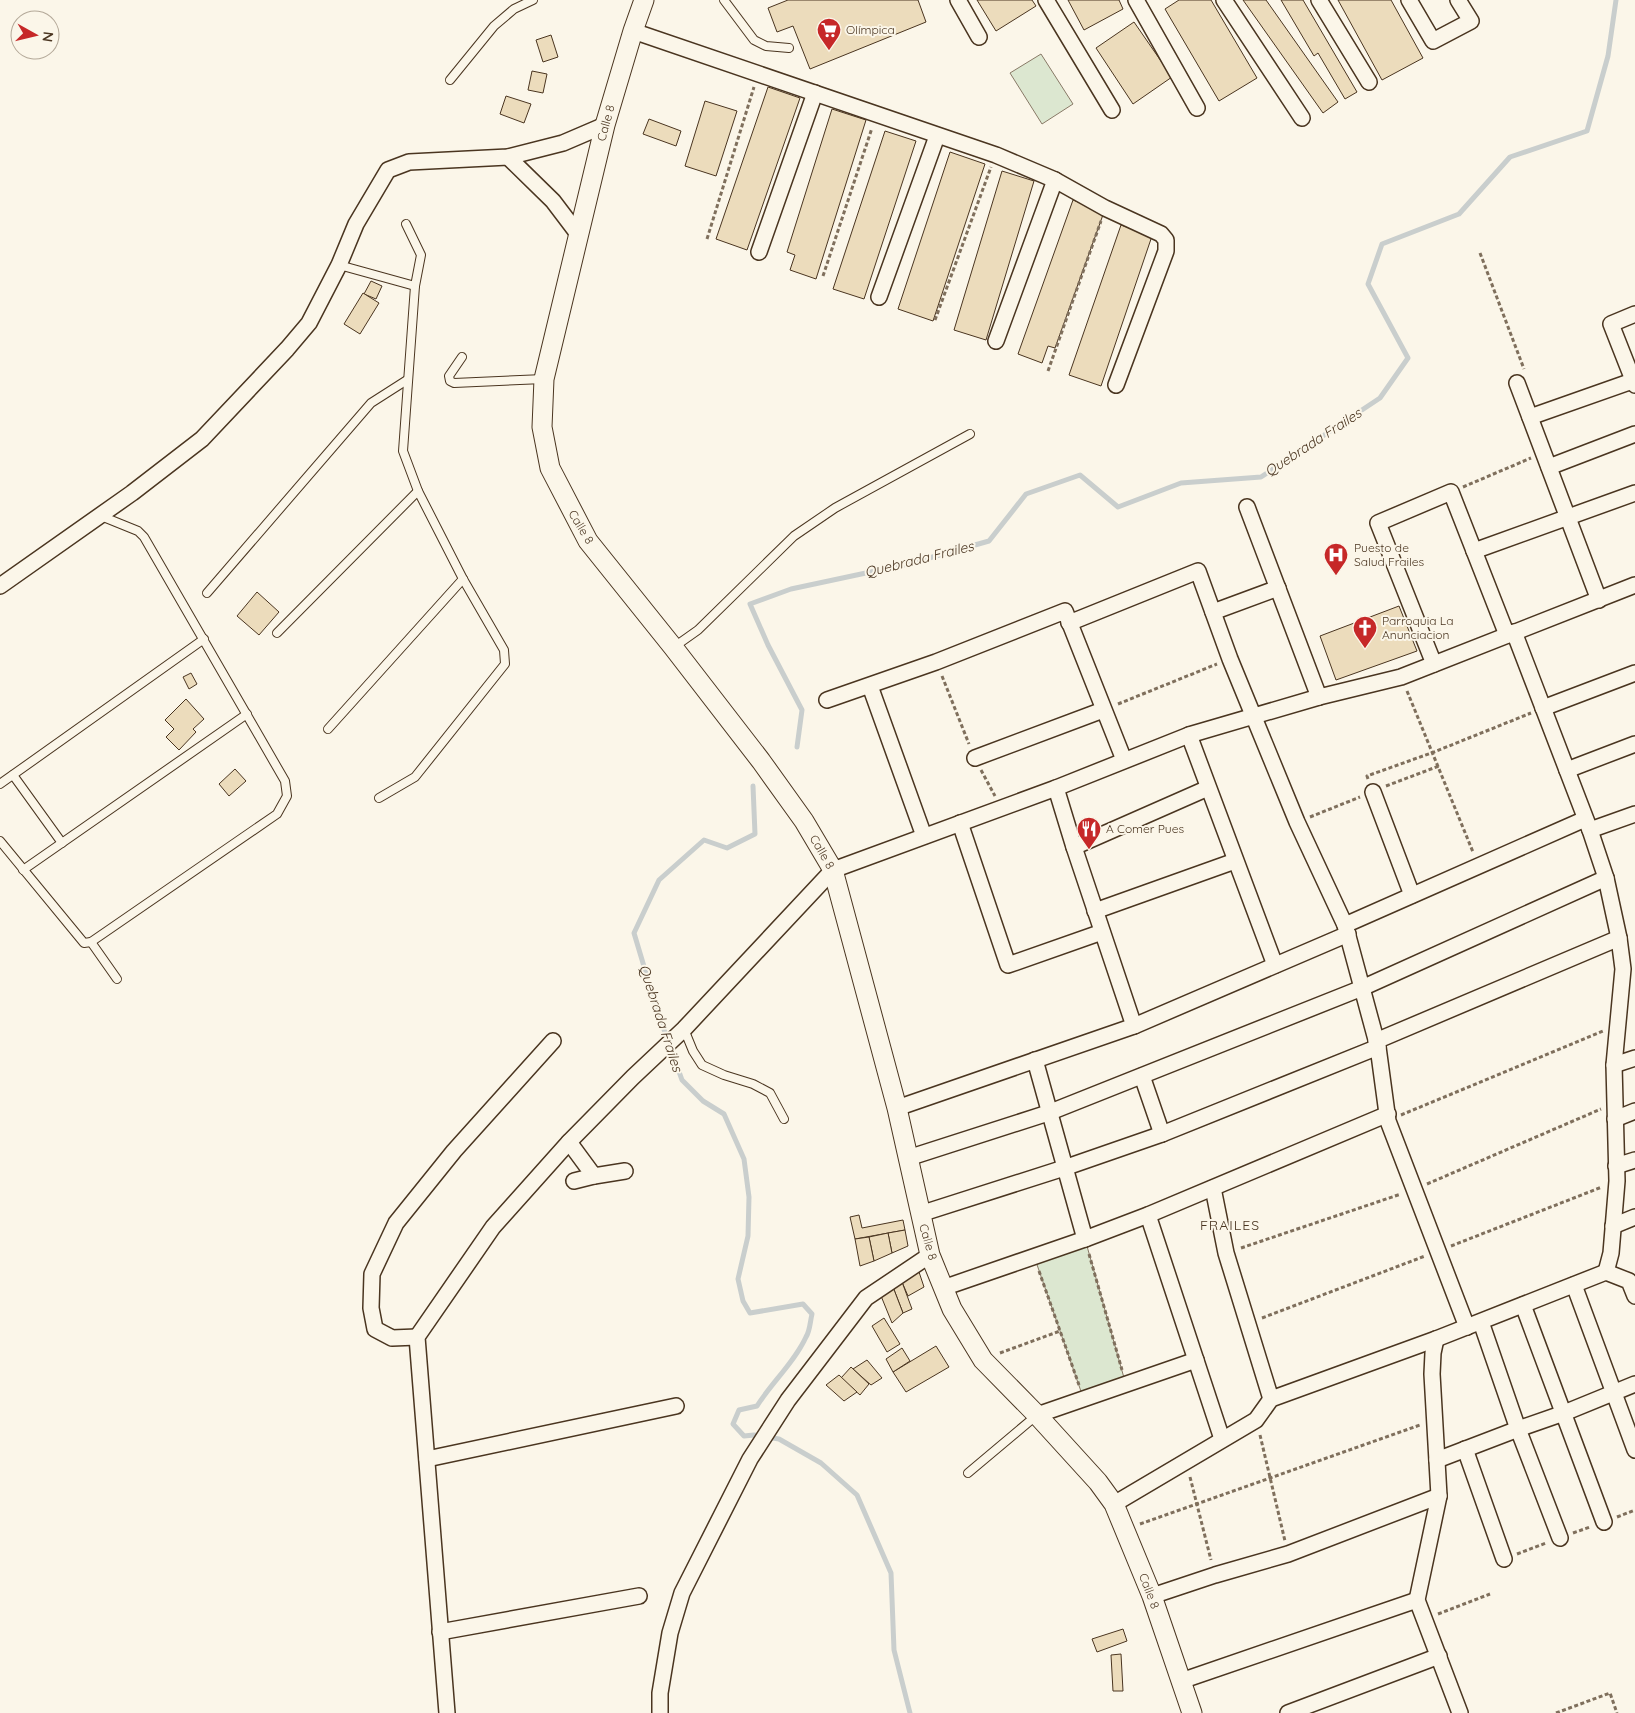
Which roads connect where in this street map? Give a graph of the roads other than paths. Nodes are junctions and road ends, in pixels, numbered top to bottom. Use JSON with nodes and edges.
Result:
{"nodes":[{"id":1,"x":533,"y":0,"type":"edge"},
{"id":2,"x":644,"y":0,"type":"edge"},
{"id":3,"x":724,"y":0,"type":"edge"},
{"id":4,"x":958,"y":0,"type":"edge"},
{"id":5,"x":1046,"y":0,"type":"edge"},
{"id":6,"x":1136,"y":0,"type":"edge"},
{"id":7,"x":1224,"y":0,"type":"edge"},
{"id":8,"x":1319,"y":0,"type":"edge"},
{"id":9,"x":1409,"y":0,"type":"edge"},
{"id":10,"x":1458,"y":0,"type":"edge"},
{"id":11,"x":632,"y":31,"type":"junction"},
{"id":12,"x":980,"y":37,"type":"dead end"},
{"id":13,"x":789,"y":48,"type":"dead end"},
{"id":14,"x":450,"y":80,"type":"dead end"},
{"id":15,"x":1369,"y":82,"type":"dead end"},
{"id":16,"x":815,"y":93,"type":"junction"},
{"id":17,"x":1197,"y":108,"type":"dead end"},
{"id":18,"x":1112,"y":110,"type":"dead end"},
{"id":19,"x":1302,"y":118,"type":"dead end"},
{"id":20,"x":605,"y":125,"type":"junction"},
{"id":21,"x":937,"y":136,"type":"junction"},
{"id":22,"x":508,"y":157,"type":"junction"},
{"id":23,"x":1055,"y":180,"type":"junction"},
{"id":24,"x":406,"y":224,"type":"dead end"},
{"id":25,"x":578,"y":234,"type":"junction"},
{"id":26,"x":759,"y":252,"type":"dead end"},
{"id":27,"x":339,"y":266,"type":"junction"},
{"id":28,"x":415,"y":286,"type":"junction"},
{"id":29,"x":879,"y":297,"type":"dead end"},
{"id":30,"x":1635,"y":314,"type":"edge"},
{"id":31,"x":996,"y":342,"type":"dead end"},
{"id":32,"x":462,"y":357,"type":"dead end"},
{"id":33,"x":544,"y":379,"type":"junction"},
{"id":34,"x":407,"y":380,"type":"junction"},
{"id":35,"x":1634,"y":382,"type":"edge"},
{"id":36,"x":1517,"y":384,"type":"road end"},
{"id":37,"x":1116,"y":385,"type":"dead end"},
{"id":38,"x":1530,"y":417,"type":"junction"},
{"id":39,"x":970,"y":434,"type":"dead end"},
{"id":40,"x":1635,"y":434,"type":"edge"},
{"id":41,"x":1549,"y":467,"type":"junction"},
{"id":42,"x":418,"y":491,"type":"junction"},
{"id":43,"x":1635,"y":493,"type":"edge"},
{"id":44,"x":1247,"y":507,"type":"dead end"},
{"id":45,"x":99,"y":515,"type":"junction"},
{"id":46,"x":1568,"y":517,"type":"junction"},
{"id":47,"x":1474,"y":551,"type":"junction"},
{"id":48,"x":463,"y":579,"type":"junction"},
{"id":49,"x":1635,"y":585,"type":"edge"},
{"id":50,"x":0,"y":586,"type":"edge"},
{"id":51,"x":1278,"y":588,"type":"junction"},
{"id":52,"x":207,"y":593,"type":"dead end"},
{"id":53,"x":1599,"y":600,"type":"junction"},
{"id":54,"x":1213,"y":612,"type":"junction"},
{"id":55,"x":1069,"y":622,"type":"junction"},
{"id":56,"x":277,"y":633,"type":"dead end"},
{"id":57,"x":1510,"y":634,"type":"junction"},
{"id":58,"x":204,"y":639,"type":"junction"},
{"id":59,"x":673,"y":648,"type":"junction"},
{"id":60,"x":1434,"y":664,"type":"junction"},
{"id":61,"x":1635,"y":673,"type":"edge"},
{"id":62,"x":870,"y":686,"type":"junction"},
{"id":63,"x":1319,"y":697,"type":"junction"},
{"id":64,"x":827,"y":700,"type":"dead end"},
{"id":65,"x":1543,"y":708,"type":"junction"},
{"id":66,"x":1104,"y":710,"type":"junction"},
{"id":67,"x":247,"y":714,"type":"junction"},
{"id":68,"x":1253,"y":715,"type":"junction"},
{"id":69,"x":328,"y":729,"type":"dead end"},
{"id":70,"x":1188,"y":735,"type":"junction"},
{"id":71,"x":1635,"y":744,"type":"edge"},
{"id":72,"x":975,"y":758,"type":"road end"},
{"id":73,"x":1124,"y":760,"type":"junction"},
{"id":74,"x":1567,"y":770,"type":"junction"},
{"id":75,"x":13,"y":775,"type":"junction"},
{"id":76,"x":0,"y":784,"type":"edge"},
{"id":77,"x":1056,"y":788,"type":"junction"},
{"id":78,"x":1208,"y":788,"type":"junction"},
{"id":79,"x":1374,"y":792,"type":"road end"},
{"id":80,"x":379,"y":798,"type":"dead end"},
{"id":81,"x":1635,"y":814,"type":"edge"},
{"id":82,"x":960,"y":823,"type":"junction"},
{"id":83,"x":1588,"y":824,"type":"junction"},
{"id":84,"x":924,"y":836,"type":"junction"},
{"id":85,"x":0,"y":841,"type":"edge"},
{"id":86,"x":62,"y":843,"type":"junction"},
{"id":87,"x":1074,"y":847,"type":"junction"},
{"id":88,"x":1235,"y":861,"type":"junction"},
{"id":89,"x":23,"y":870,"type":"junction"},
{"id":90,"x":833,"y":870,"type":"junction"},
{"id":91,"x":1606,"y":878,"type":"junction"},
{"id":92,"x":1412,"y":895,"type":"junction"},
{"id":93,"x":1095,"y":911,"type":"junction"},
{"id":94,"x":1346,"y":929,"type":"junction"},
{"id":95,"x":1102,"y":932,"type":"junction"},
{"id":96,"x":1619,"y":938,"type":"junction"},
{"id":97,"x":91,"y":942,"type":"junction"},
{"id":98,"x":1275,"y":965,"type":"junction"},
{"id":99,"x":117,"y":979,"type":"dead end"},
{"id":100,"x":1362,"y":988,"type":"junction"},
{"id":101,"x":1134,"y":1026,"type":"junction"},
{"id":102,"x":680,"y":1032,"type":"junction"},
{"id":103,"x":553,"y":1040,"type":"dead end"},
{"id":104,"x":1377,"y":1044,"type":"junction"},
{"id":105,"x":1635,"y":1058,"type":"edge"},
{"id":106,"x":1035,"y":1060,"type":"junction"},
{"id":107,"x":1614,"y":1065,"type":"junction"},
{"id":108,"x":1142,"y":1076,"type":"junction"},
{"id":109,"x":897,"y":1108,"type":"junction"},
{"id":110,"x":1635,"y":1111,"type":"edge"},
{"id":111,"x":1048,"y":1113,"type":"junction"},
{"id":112,"x":1388,"y":1118,"type":"junction"},
{"id":113,"x":784,"y":1119,"type":"dead end"},
{"id":114,"x":1615,"y":1119,"type":"junction"},
{"id":115,"x":1162,"y":1134,"type":"junction"},
{"id":116,"x":569,"y":1142,"type":"junction"},
{"id":117,"x":908,"y":1158,"type":"junction"},
{"id":118,"x":1635,"y":1160,"type":"edge"},
{"id":119,"x":1616,"y":1166,"type":"junction"},
{"id":120,"x":1064,"y":1168,"type":"junction"},
{"id":121,"x":625,"y":1171,"type":"dead end"},
{"id":122,"x":594,"y":1176,"type":"junction"},
{"id":123,"x":574,"y":1181,"type":"dead end"},
{"id":124,"x":1213,"y":1188,"type":"junction"},
{"id":125,"x":920,"y":1214,"type":"junction"},
{"id":126,"x":1148,"y":1215,"type":"junction"},
{"id":127,"x":1635,"y":1218,"type":"edge"},
{"id":128,"x":1613,"y":1226,"type":"junction"},
{"id":129,"x":1085,"y":1239,"type":"junction"},
{"id":130,"x":930,"y":1255,"type":"junction"},
{"id":131,"x":1606,"y":1272,"type":"junction"},
{"id":132,"x":1632,"y":1280,"type":"edge"},
{"id":133,"x":1574,"y":1285,"type":"junction"},
{"id":134,"x":943,"y":1288,"type":"junction"},
{"id":135,"x":1635,"y":1296,"type":"edge"},
{"id":136,"x":1524,"y":1305,"type":"junction"},
{"id":137,"x":1474,"y":1324,"type":"junction"},
{"id":138,"x":417,"y":1337,"type":"junction"},
{"id":139,"x":1436,"y":1339,"type":"junction"},
{"id":140,"x":1196,"y":1360,"type":"junction"},
{"id":141,"x":1635,"y":1384,"type":"edge"},
{"id":142,"x":1614,"y":1392,"type":"junction"},
{"id":143,"x":1271,"y":1399,"type":"junction"},
{"id":144,"x":676,"y":1406,"type":"dead end"},
{"id":145,"x":1564,"y":1413,"type":"junction"},
{"id":146,"x":1037,"y":1415,"type":"junction"},
{"id":147,"x":1518,"y":1429,"type":"junction"},
{"id":148,"x":1222,"y":1439,"type":"junction"},
{"id":149,"x":1465,"y":1449,"type":"junction"},
{"id":150,"x":1635,"y":1450,"type":"edge"},
{"id":151,"x":427,"y":1459,"type":"junction"},
{"id":152,"x":1437,"y":1460,"type":"junction"},
{"id":153,"x":968,"y":1473,"type":"dead end"},
{"id":154,"x":1439,"y":1496,"type":"junction"},
{"id":155,"x":1114,"y":1504,"type":"junction"},
{"id":156,"x":1604,"y":1522,"type":"dead end"},
{"id":157,"x":1560,"y":1538,"type":"dead end"},
{"id":158,"x":1504,"y":1559,"type":"dead end"},
{"id":159,"x":640,"y":1596,"type":"dead end"},
{"id":160,"x":1152,"y":1596,"type":"junction"},
{"id":161,"x":1417,"y":1600,"type":"junction"},
{"id":162,"x":440,"y":1632,"type":"junction"},
{"id":163,"x":1439,"y":1656,"type":"junction"},
{"id":164,"x":1181,"y":1681,"type":"junction"},
{"id":165,"x":447,"y":1713,"type":"edge"},
{"id":166,"x":660,"y":1713,"type":"edge"},
{"id":167,"x":1192,"y":1713,"type":"edge"},
{"id":168,"x":1288,"y":1713,"type":"edge"},
{"id":169,"x":1460,"y":1713,"type":"edge"}],
"edges":[{"from":1,"to":14,"type":"lane"},
{"from":2,"to":11,"type":"street","name":"Calle 8"},
{"from":3,"to":13,"type":"lane"},
{"from":4,"to":12,"type":"street"},
{"from":5,"to":18,"type":"street"},
{"from":6,"to":17,"type":"street"},
{"from":7,"to":19,"type":"street"},
{"from":8,"to":15,"type":"street"},
{"from":9,"to":10,"type":"street"},
{"from":11,"to":16,"type":"street"},
{"from":11,"to":20,"type":"street","name":"Calle 8"},
{"from":16,"to":21,"type":"street"},
{"from":16,"to":26,"type":"street"},
{"from":20,"to":22,"type":"street"},
{"from":20,"to":25,"type":"street","name":"Calle 8"},
{"from":21,"to":23,"type":"street"},
{"from":21,"to":29,"type":"street"},
{"from":22,"to":25,"type":"street"},
{"from":22,"to":27,"type":"street"},
{"from":23,"to":31,"type":"street"},
{"from":23,"to":37,"type":"street"},
{"from":24,"to":28,"type":"lane"},
{"from":25,"to":33,"type":"street","name":"Calle 8"},
{"from":27,"to":28,"type":"lane"},
{"from":27,"to":45,"type":"street"},
{"from":28,"to":34,"type":"lane"},
{"from":30,"to":35,"type":"street"},
{"from":32,"to":33,"type":"lane"},
{"from":33,"to":59,"type":"street","name":"Calle 8"},
{"from":34,"to":42,"type":"lane"},
{"from":34,"to":52,"type":"lane"},
{"from":35,"to":38,"type":"street"},
{"from":36,"to":38,"type":"street"},
{"from":38,"to":41,"type":"street"},
{"from":39,"to":59,"type":"lane"},
{"from":40,"to":41,"type":"street"},
{"from":41,"to":46,"type":"street"},
{"from":42,"to":48,"type":"lane"},
{"from":42,"to":56,"type":"lane"},
{"from":43,"to":46,"type":"street"},
{"from":44,"to":51,"type":"street"},
{"from":45,"to":50,"type":"street"},
{"from":45,"to":58,"type":"lane"},
{"from":46,"to":47,"type":"street"},
{"from":46,"to":53,"type":"street"},
{"from":47,"to":57,"type":"street"},
{"from":47,"to":60,"type":"street"},
{"from":48,"to":69,"type":"lane"},
{"from":48,"to":80,"type":"lane"},
{"from":49,"to":53,"type":"street"},
{"from":51,"to":54,"type":"street"},
{"from":51,"to":63,"type":"street"},
{"from":53,"to":57,"type":"street"},
{"from":54,"to":55,"type":"street"},
{"from":54,"to":68,"type":"street"},
{"from":55,"to":62,"type":"street"},
{"from":55,"to":66,"type":"street"},
{"from":57,"to":60,"type":"street"},
{"from":57,"to":65,"type":"street"},
{"from":58,"to":67,"type":"lane"},
{"from":58,"to":75,"type":"lane"},
{"from":59,"to":90,"type":"street","name":"Calle 8"},
{"from":60,"to":63,"type":"street"},
{"from":61,"to":65,"type":"street"},
{"from":62,"to":64,"type":"street"},
{"from":62,"to":84,"type":"street"},
{"from":63,"to":68,"type":"street"},
{"from":65,"to":74,"type":"street"},
{"from":66,"to":72,"type":"street"},
{"from":66,"to":73,"type":"street"},
{"from":67,"to":86,"type":"lane"},
{"from":67,"to":97,"type":"lane"},
{"from":68,"to":70,"type":"street"},
{"from":68,"to":94,"type":"street"},
{"from":70,"to":73,"type":"street"},
{"from":70,"to":78,"type":"street"},
{"from":71,"to":74,"type":"street"},
{"from":73,"to":77,"type":"street"},
{"from":74,"to":83,"type":"street"},
{"from":75,"to":76,"type":"lane"},
{"from":75,"to":86,"type":"lane"},
{"from":77,"to":82,"type":"street"},
{"from":77,"to":87,"type":"street"},
{"from":78,"to":87,"type":"street"},
{"from":78,"to":88,"type":"street"},
{"from":79,"to":92,"type":"street"},
{"from":81,"to":83,"type":"street"},
{"from":82,"to":84,"type":"street"},
{"from":82,"to":95,"type":"street"},
{"from":83,"to":91,"type":"street"},
{"from":83,"to":92,"type":"street"},
{"from":84,"to":90,"type":"street"},
{"from":85,"to":89,"type":"lane"},
{"from":86,"to":89,"type":"lane"},
{"from":87,"to":93,"type":"street"},
{"from":88,"to":93,"type":"street"},
{"from":88,"to":98,"type":"street"},
{"from":89,"to":97,"type":"lane"},
{"from":90,"to":102,"type":"street"},
{"from":90,"to":109,"type":"street","name":"Calle 8"},
{"from":91,"to":96,"type":"street"},
{"from":91,"to":100,"type":"street"},
{"from":92,"to":94,"type":"street"},
{"from":93,"to":95,"type":"street"},
{"from":94,"to":98,"type":"street"},
{"from":94,"to":100,"type":"street"},
{"from":95,"to":101,"type":"street"},
{"from":96,"to":104,"type":"street"},
{"from":96,"to":107,"type":"street"},
{"from":97,"to":99,"type":"lane"},
{"from":98,"to":101,"type":"street"},
{"from":100,"to":104,"type":"street"},
{"from":100,"to":108,"type":"street"},
{"from":101,"to":106,"type":"street"},
{"from":102,"to":113,"type":"lane"},
{"from":102,"to":116,"type":"street"},
{"from":103,"to":138,"type":"street"},
{"from":104,"to":112,"type":"street"},
{"from":104,"to":115,"type":"street"},
{"from":105,"to":107,"type":"street"},
{"from":106,"to":109,"type":"street"},
{"from":106,"to":111,"type":"street"},
{"from":107,"to":114,"type":"street"},
{"from":108,"to":111,"type":"street"},
{"from":108,"to":115,"type":"street"},
{"from":109,"to":117,"type":"street","name":"Calle 8"},
{"from":110,"to":114,"type":"street"},
{"from":111,"to":117,"type":"street"},
{"from":111,"to":120,"type":"street"},
{"from":112,"to":124,"type":"street"},
{"from":112,"to":137,"type":"street"},
{"from":114,"to":119,"type":"street"},
{"from":115,"to":120,"type":"street"},
{"from":116,"to":122,"type":"street"},
{"from":116,"to":138,"type":"street"},
{"from":117,"to":125,"type":"street","name":"Calle 8"},
{"from":118,"to":119,"type":"street"},
{"from":119,"to":128,"type":"street"},
{"from":120,"to":125,"type":"street"},
{"from":120,"to":129,"type":"street"},
{"from":121,"to":122,"type":"street"},
{"from":122,"to":123,"type":"street"},
{"from":124,"to":126,"type":"street"},
{"from":124,"to":143,"type":"street"},
{"from":125,"to":130,"type":"street","name":"Calle 8"},
{"from":126,"to":129,"type":"street"},
{"from":126,"to":140,"type":"street"},
{"from":127,"to":128,"type":"street"},
{"from":128,"to":131,"type":"street"},
{"from":129,"to":134,"type":"street"},
{"from":130,"to":134,"type":"street","name":"Calle 8"},
{"from":130,"to":166,"type":"street"},
{"from":131,"to":132,"type":"street"},
{"from":131,"to":133,"type":"street"},
{"from":132,"to":135,"type":"street"},
{"from":133,"to":136,"type":"street"},
{"from":133,"to":142,"type":"street"},
{"from":134,"to":146,"type":"street","name":"Calle 8"},
{"from":136,"to":137,"type":"street"},
{"from":136,"to":145,"type":"street"},
{"from":137,"to":139,"type":"street"},
{"from":137,"to":147,"type":"street"},
{"from":138,"to":151,"type":"street"},
{"from":139,"to":143,"type":"street"},
{"from":139,"to":152,"type":"street"},
{"from":140,"to":146,"type":"street"},
{"from":140,"to":148,"type":"street"},
{"from":141,"to":142,"type":"street"},
{"from":142,"to":145,"type":"street"},
{"from":142,"to":150,"type":"street"},
{"from":143,"to":148,"type":"street"},
{"from":144,"to":151,"type":"street"},
{"from":145,"to":147,"type":"street"},
{"from":145,"to":156,"type":"street"},
{"from":146,"to":153,"type":"lane"},
{"from":146,"to":155,"type":"street","name":"Calle 8"},
{"from":147,"to":149,"type":"street"},
{"from":147,"to":157,"type":"street"},
{"from":148,"to":155,"type":"street"},
{"from":149,"to":152,"type":"street"},
{"from":149,"to":158,"type":"street"},
{"from":151,"to":162,"type":"street"},
{"from":152,"to":154,"type":"street"},
{"from":154,"to":160,"type":"street"},
{"from":154,"to":161,"type":"street"},
{"from":155,"to":160,"type":"street","name":"Calle 8"},
{"from":159,"to":162,"type":"street"},
{"from":160,"to":164,"type":"street","name":"Calle 8"},
{"from":161,"to":163,"type":"street"},
{"from":161,"to":164,"type":"street"},
{"from":162,"to":165,"type":"street"},
{"from":163,"to":168,"type":"street"},
{"from":163,"to":169,"type":"street"},
{"from":164,"to":167,"type":"street","name":"Calle 8"}]}
